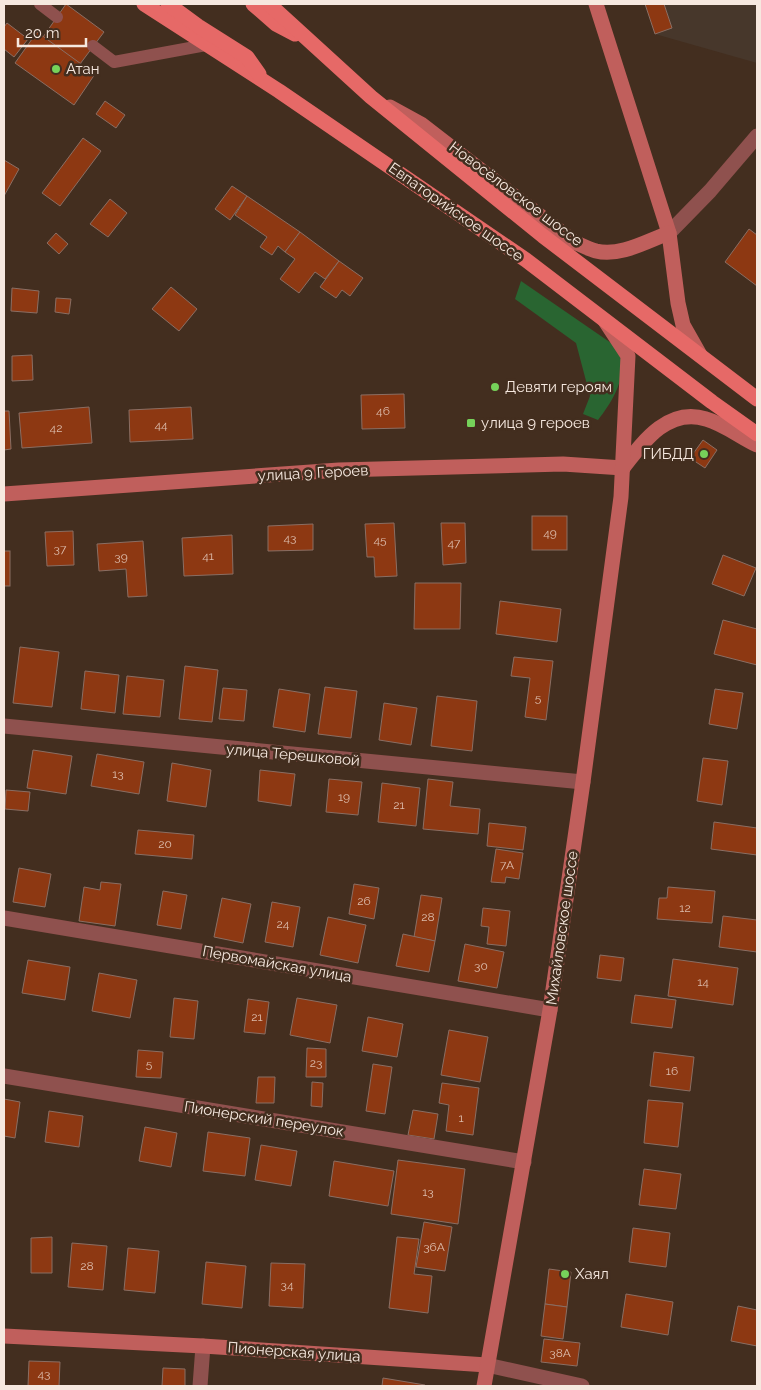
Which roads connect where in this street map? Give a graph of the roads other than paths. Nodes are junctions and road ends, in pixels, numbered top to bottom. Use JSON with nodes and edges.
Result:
{"nodes":[{"id":1,"x":40,"y":4,"type":"edge"},
{"id":2,"x":144,"y":4,"type":"edge"},
{"id":3,"x":168,"y":4,"type":"edge"},
{"id":4,"x":253,"y":4,"type":"edge"},
{"id":5,"x":269,"y":4,"type":"edge"},
{"id":6,"x":596,"y":4,"type":"edge"},
{"id":7,"x":57,"y":17,"type":"dead end"},
{"id":8,"x":314,"y":44,"type":"junction"},
{"id":9,"x":206,"y":45,"type":"junction"},
{"id":10,"x":93,"y":46,"type":"dead end"},
{"id":11,"x":266,"y":82,"type":"junction"},
{"id":12,"x":371,"y":97,"type":"junction"},
{"id":13,"x":757,"y":136,"type":"edge"},
{"id":14,"x":669,"y":233,"type":"junction"},
{"id":15,"x":604,"y":320,"type":"junction"},
{"id":16,"x":702,"y":358,"type":"junction"},
{"id":17,"x":757,"y":399,"type":"edge"},
{"id":18,"x":757,"y":434,"type":"edge"},
{"id":19,"x":757,"y":445,"type":"edge"},
{"id":20,"x":623,"y":468,"type":"junction"},
{"id":21,"x":4,"y":494,"type":"edge"},
{"id":22,"x":4,"y":726,"type":"edge"},
{"id":23,"x":583,"y":782,"type":"junction"},
{"id":24,"x":4,"y":918,"type":"edge"},
{"id":25,"x":550,"y":1010,"type":"junction"},
{"id":26,"x":4,"y":1076,"type":"edge"},
{"id":27,"x":524,"y":1162,"type":"junction"},
{"id":28,"x":4,"y":1336,"type":"edge"},
{"id":29,"x":203,"y":1346,"type":"junction"},
{"id":30,"x":487,"y":1365,"type":"junction"},
{"id":31,"x":200,"y":1386,"type":"edge"},
{"id":32,"x":484,"y":1386,"type":"edge"},
{"id":33,"x":582,"y":1386,"type":"edge"}],
"edges":[{"from":1,"to":7,"type":"lane"},
{"from":2,"to":9,"type":"main road","name":"Евпаторийское шоссе"},
{"from":3,"to":11,"type":"main road"},
{"from":4,"to":8,"type":"main road"},
{"from":5,"to":8,"type":"main road","name":"Евпаторийское шоссе"},
{"from":6,"to":14,"type":"main road"},
{"from":8,"to":12,"type":"main road","name":"Евпаторийское шоссе"},
{"from":9,"to":10,"type":"lane"},
{"from":9,"to":11,"type":"main road","name":"Евпаторийское шоссе"},
{"from":11,"to":15,"type":"main road","name":"Евпаторийское шоссе"},
{"from":12,"to":14,"type":"main road","name":"Новосёловское шоссе"},
{"from":12,"to":16,"type":"main road","name":"Евпаторийское шоссе"},
{"from":13,"to":14,"type":"street"},
{"from":14,"to":16,"type":"main road"},
{"from":15,"to":18,"type":"main road","name":"Евпаторийское шоссе"},
{"from":15,"to":20,"type":"main road","name":"Михайловское шоссе"},
{"from":16,"to":17,"type":"main road","name":"Евпаторийское шоссе"},
{"from":19,"to":20,"type":"main road","name":"Михайловское шоссе"},
{"from":20,"to":21,"type":"main road","name":"улица 9 Героев"},
{"from":20,"to":23,"type":"main road","name":"Михайловское шоссе"},
{"from":22,"to":23,"type":"street","name":"улица Терешковой"},
{"from":23,"to":25,"type":"main road","name":"Михайловское шоссе"},
{"from":24,"to":25,"type":"street","name":"Первомайская улица"},
{"from":25,"to":27,"type":"main road","name":"Михайловское шоссе"},
{"from":26,"to":27,"type":"street","name":"Пионерский переулок"},
{"from":27,"to":30,"type":"main road","name":"Михайловское шоссе"},
{"from":28,"to":29,"type":"main road","name":"Пионерская улица"},
{"from":29,"to":30,"type":"main road","name":"Пионерская улица"},
{"from":29,"to":31,"type":"street"},
{"from":30,"to":32,"type":"main road","name":"Михайловское шоссе"},
{"from":30,"to":33,"type":"street","name":"Пионерская улица"}]}
